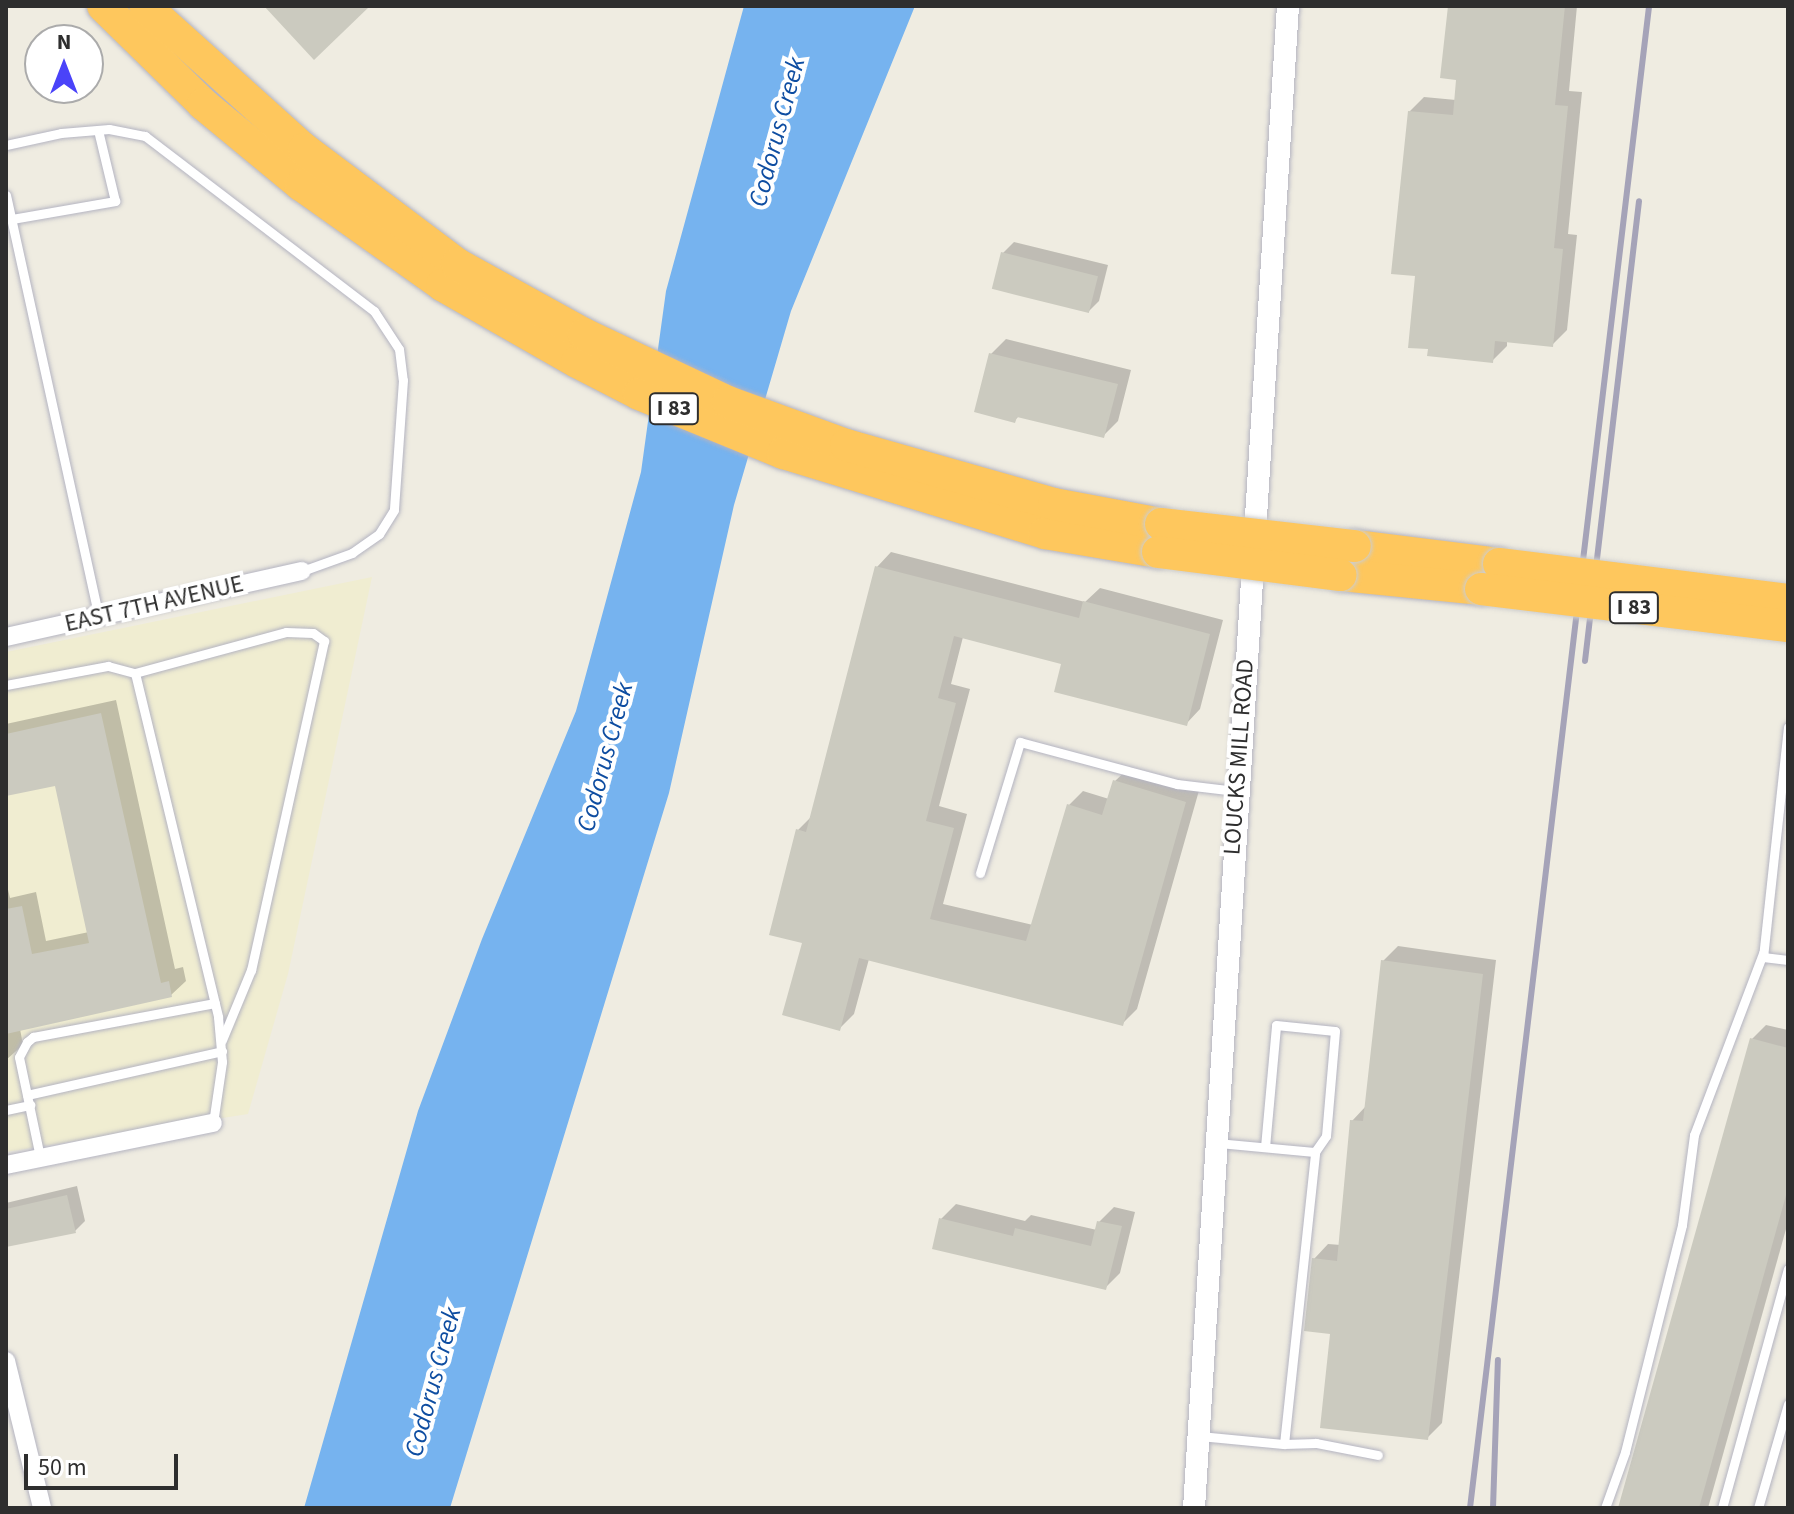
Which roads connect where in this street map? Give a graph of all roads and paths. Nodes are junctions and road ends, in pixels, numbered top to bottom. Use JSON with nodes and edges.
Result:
{"nodes":[{"id":1,"x":103,"y":6,"type":"edge"},
{"id":2,"x":145,"y":6,"type":"edge"},
{"id":3,"x":1288,"y":6,"type":"edge"},
{"id":4,"x":98,"y":130,"type":"junction"},
{"id":5,"x":6,"y":145,"type":"edge"},
{"id":6,"x":6,"y":195,"type":"edge"},
{"id":7,"x":12,"y":219,"type":"junction"},
{"id":8,"x":449,"y":274,"type":"junction"},
{"id":9,"x":302,"y":571,"type":"joint"},
{"id":10,"x":1490,"y":577,"type":"junction"},
{"id":11,"x":1788,"y":600,"type":"edge"},
{"id":12,"x":99,"y":617,"type":"junction"},
{"id":13,"x":1788,"y":626,"type":"edge"},
{"id":14,"x":6,"y":637,"type":"edge"},
{"id":15,"x":135,"y":673,"type":"junction"},
{"id":16,"x":6,"y":685,"type":"edge"},
{"id":17,"x":1788,"y":727,"type":"edge"},
{"id":18,"x":1236,"y":791,"type":"junction"},
{"id":19,"x":980,"y":873,"type":"dead end"},
{"id":20,"x":1763,"y":953,"type":"junction"},
{"id":21,"x":1788,"y":960,"type":"edge"},
{"id":22,"x":215,"y":1003,"type":"junction"},
{"id":23,"x":222,"y":1040,"type":"junction"},
{"id":24,"x":222,"y":1051,"type":"junction"},
{"id":25,"x":28,"y":1100,"type":"junction"},
{"id":26,"x":6,"y":1110,"type":"edge"},
{"id":27,"x":213,"y":1123,"type":"joint"},
{"id":28,"x":1216,"y":1143,"type":"junction"},
{"id":29,"x":1265,"y":1147,"type":"junction"},
{"id":30,"x":1315,"y":1152,"type":"junction"},
{"id":31,"x":40,"y":1157,"type":"junction"},
{"id":32,"x":6,"y":1165,"type":"edge"},
{"id":33,"x":1788,"y":1269,"type":"edge"},
{"id":34,"x":1785,"y":1288,"type":"edge"},
{"id":35,"x":6,"y":1361,"type":"edge"},
{"id":36,"x":1788,"y":1404,"type":"edge"},
{"id":37,"x":13,"y":1419,"type":"edge"},
{"id":38,"x":1199,"y":1436,"type":"junction"},
{"id":39,"x":1284,"y":1444,"type":"junction"},
{"id":40,"x":1378,"y":1455,"type":"dead end"},
{"id":41,"x":42,"y":1508,"type":"edge"},
{"id":42,"x":1194,"y":1508,"type":"edge"},
{"id":43,"x":1605,"y":1508,"type":"edge"},
{"id":44,"x":1722,"y":1508,"type":"edge"},
{"id":45,"x":1758,"y":1508,"type":"edge"}],
"edges":[{"from":1,"to":8,"type":"highway","number":"I 83"},
{"from":2,"to":8,"type":"highway","number":"I 83"},
{"from":3,"to":18,"type":"street","name":"LOUCKS MILL ROAD"},
{"from":4,"to":5,"type":"lane"},
{"from":4,"to":7,"type":"lane"},
{"from":4,"to":9,"type":"lane"},
{"from":6,"to":7,"type":"lane"},
{"from":7,"to":12,"type":"lane"},
{"from":8,"to":10,"type":"highway","number":"I 83","bridge":true},
{"from":9,"to":12,"type":"street","name":"EAST 7TH AVENUE"},
{"from":10,"to":11,"type":"highway","number":"I 83","bridge":true},
{"from":10,"to":13,"type":"highway","number":"I 83","bridge":true},
{"from":12,"to":14,"type":"street","name":"EAST 7TH AVENUE"},
{"from":15,"to":16,"type":"lane"},
{"from":15,"to":22,"type":"lane"},
{"from":15,"to":23,"type":"lane"},
{"from":17,"to":20,"type":"lane"},
{"from":18,"to":19,"type":"lane"},
{"from":18,"to":28,"type":"street","name":"LOUCKS MILL ROAD"},
{"from":20,"to":21,"type":"lane"},
{"from":20,"to":43,"type":"lane"},
{"from":22,"to":23,"type":"lane"},
{"from":22,"to":25,"type":"lane"},
{"from":23,"to":24,"type":"lane"},
{"from":24,"to":25,"type":"lane"},
{"from":24,"to":27,"type":"lane"},
{"from":25,"to":26,"type":"lane"},
{"from":25,"to":31,"type":"lane"},
{"from":27,"to":31,"type":"street"},
{"from":28,"to":29,"type":"lane"},
{"from":28,"to":38,"type":"street","name":"LOUCKS MILL ROAD"},
{"from":29,"to":30,"type":"lane"},
{"from":29,"to":30,"type":"lane"},
{"from":30,"to":39,"type":"lane"},
{"from":31,"to":32,"type":"street"},
{"from":33,"to":34,"type":"lane"},
{"from":34,"to":44,"type":"lane"},
{"from":35,"to":37,"type":"street"},
{"from":36,"to":45,"type":"lane"},
{"from":37,"to":41,"type":"street"},
{"from":38,"to":39,"type":"lane"},
{"from":38,"to":42,"type":"street","name":"LOUCKS MILL ROAD"},
{"from":39,"to":40,"type":"lane"}]}
